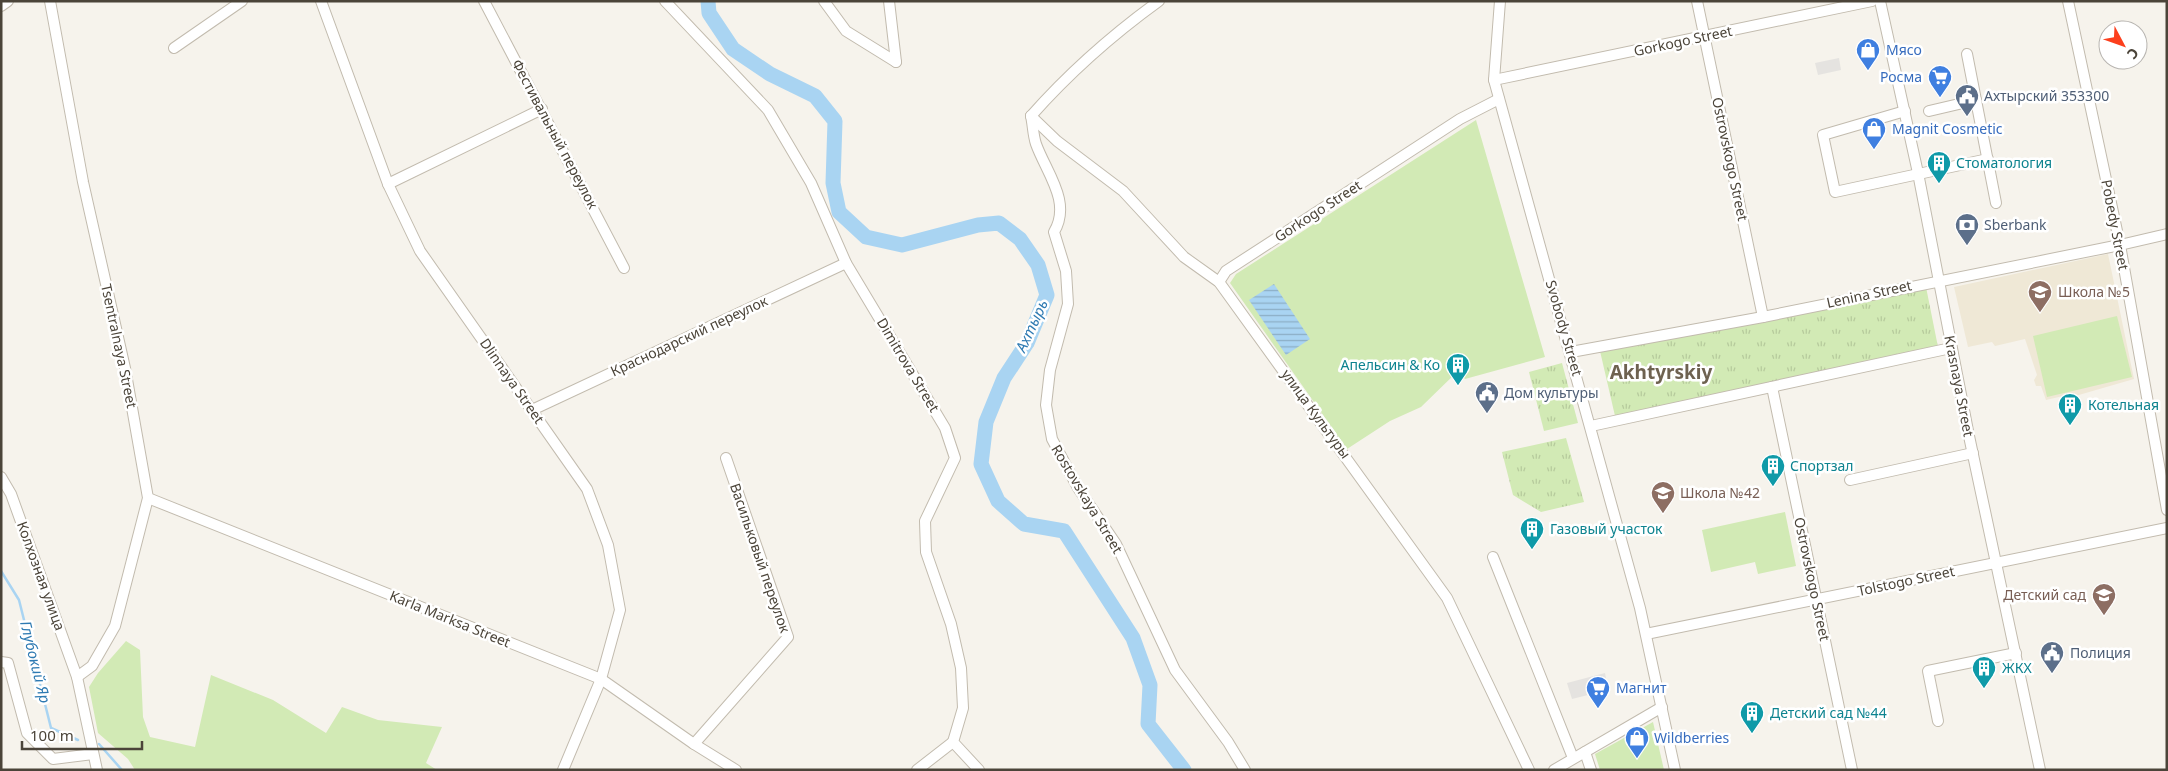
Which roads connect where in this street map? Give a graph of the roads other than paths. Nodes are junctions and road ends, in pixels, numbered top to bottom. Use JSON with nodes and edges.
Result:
{"nodes":[{"id":1,"x":8,"y":1,"type":"edge"},
{"id":2,"x":50,"y":1,"type":"edge"},
{"id":3,"x":242,"y":1,"type":"edge"},
{"id":4,"x":321,"y":1,"type":"edge"},
{"id":5,"x":484,"y":1,"type":"edge"},
{"id":6,"x":665,"y":1,"type":"edge"},
{"id":7,"x":824,"y":1,"type":"edge"},
{"id":8,"x":889,"y":1,"type":"edge"},
{"id":9,"x":1159,"y":1,"type":"edge"},
{"id":10,"x":1500,"y":1,"type":"edge"},
{"id":11,"x":1697,"y":1,"type":"edge"},
{"id":12,"x":1872,"y":1,"type":"edge"},
{"id":13,"x":1880,"y":1,"type":"edge"},
{"id":14,"x":2068,"y":1,"type":"edge"},
{"id":15,"x":1,"y":6,"type":"edge"},
{"id":16,"x":1704,"y":37,"type":"junction"},
{"id":17,"x":174,"y":48,"type":"dead end"},
{"id":18,"x":1966,"y":54,"type":"dead end"},
{"id":19,"x":1494,"y":80,"type":"junction"},
{"id":20,"x":1499,"y":99,"type":"junction"},
{"id":21,"x":1976,"y":100,"type":"junction"},
{"id":22,"x":542,"y":109,"type":"junction"},
{"id":23,"x":1929,"y":110,"type":"dead end"},
{"id":24,"x":1905,"y":111,"type":"junction"},
{"id":25,"x":1031,"y":116,"type":"junction"},
{"id":26,"x":1988,"y":159,"type":"junction"},
{"id":27,"x":1918,"y":173,"type":"junction"},
{"id":28,"x":388,"y":184,"type":"junction"},
{"id":29,"x":1996,"y":203,"type":"dead end"},
{"id":30,"x":2167,"y":234,"type":"edge"},
{"id":31,"x":2120,"y":245,"type":"junction"},
{"id":32,"x":846,"y":263,"type":"junction"},
{"id":33,"x":624,"y":268,"type":"dead end"},
{"id":34,"x":1940,"y":280,"type":"junction"},
{"id":35,"x":1219,"y":282,"type":"junction"},
{"id":36,"x":1763,"y":317,"type":"junction"},
{"id":37,"x":1952,"y":348,"type":"junction"},
{"id":38,"x":1571,"y":352,"type":"junction"},
{"id":39,"x":1772,"y":387,"type":"junction"},
{"id":40,"x":532,"y":410,"type":"junction"},
{"id":41,"x":1591,"y":426,"type":"junction"},
{"id":42,"x":1973,"y":453,"type":"junction"},
{"id":43,"x":726,"y":458,"type":"dead end"},
{"id":44,"x":1,"y":476,"type":"edge"},
{"id":45,"x":1850,"y":480,"type":"dead end"},
{"id":46,"x":148,"y":498,"type":"junction"},
{"id":47,"x":2167,"y":510,"type":"edge"},
{"id":48,"x":2167,"y":528,"type":"edge"},
{"id":49,"x":1493,"y":557,"type":"dead end"},
{"id":50,"x":1996,"y":563,"type":"junction"},
{"id":51,"x":1816,"y":600,"type":"junction"},
{"id":52,"x":1646,"y":634,"type":"junction"},
{"id":53,"x":2016,"y":653,"type":"junction"},
{"id":54,"x":1,"y":662,"type":"edge"},
{"id":55,"x":77,"y":677,"type":"junction"},
{"id":56,"x":601,"y":679,"type":"junction"},
{"id":57,"x":1662,"y":707,"type":"junction"},
{"id":58,"x":1938,"y":721,"type":"dead end"},
{"id":59,"x":953,"y":742,"type":"junction"},
{"id":60,"x":694,"y":744,"type":"junction"},
{"id":61,"x":1585,"y":752,"type":"junction"},
{"id":62,"x":93,"y":754,"type":"junction"},
{"id":63,"x":1573,"y":758,"type":"junction"},
{"id":64,"x":97,"y":770,"type":"edge"},
{"id":65,"x":564,"y":770,"type":"edge"},
{"id":66,"x":736,"y":770,"type":"edge"},
{"id":67,"x":916,"y":770,"type":"edge"},
{"id":68,"x":979,"y":770,"type":"edge"},
{"id":69,"x":1245,"y":770,"type":"edge"},
{"id":70,"x":1529,"y":770,"type":"edge"},
{"id":71,"x":1554,"y":770,"type":"edge"},
{"id":72,"x":1591,"y":770,"type":"edge"},
{"id":73,"x":1675,"y":770,"type":"edge"},
{"id":74,"x":1852,"y":770,"type":"edge"},
{"id":75,"x":2040,"y":770,"type":"edge"}],
"edges":[{"from":1,"to":15,"type":"street"},
{"from":2,"to":46,"type":"street","name":"Tsentralnaya Street"},
{"from":3,"to":17,"type":"street"},
{"from":4,"to":28,"type":"street","name":"Dlinnaya Street"},
{"from":5,"to":22,"type":"street","name":"Фестивальный переулок"},
{"from":6,"to":32,"type":"street","name":"Dimitrova Street"},
{"from":7,"to":8,"type":"street"},
{"from":9,"to":25,"type":"street"},
{"from":10,"to":19,"type":"street","name":"Svobody Street"},
{"from":11,"to":16,"type":"street","name":"Ostrovskogo Street"},
{"from":12,"to":16,"type":"street","name":"Gorkogo Street"},
{"from":13,"to":24,"type":"street","name":"Krasnaya Street"},
{"from":14,"to":31,"type":"street","name":"Pobedy Street"},
{"from":16,"to":19,"type":"street","name":"Gorkogo Street"},
{"from":16,"to":36,"type":"street","name":"Ostrovskogo Street"},
{"from":18,"to":21,"type":"street"},
{"from":19,"to":20,"type":"street","name":"Svobody Street"},
{"from":20,"to":35,"type":"street","name":"Gorkogo Street"},
{"from":20,"to":38,"type":"street","name":"Svobody Street"},
{"from":21,"to":23,"type":"street"},
{"from":21,"to":26,"type":"street"},
{"from":22,"to":28,"type":"street"},
{"from":22,"to":33,"type":"street","name":"Фестивальный переулок"},
{"from":24,"to":27,"type":"street","name":"Krasnaya Street"},
{"from":24,"to":27,"type":"street"},
{"from":25,"to":35,"type":"street","name":"улица Культуры"},
{"from":25,"to":69,"type":"street","name":"Rostovskaya Street"},
{"from":26,"to":27,"type":"street"},
{"from":26,"to":29,"type":"street"},
{"from":27,"to":34,"type":"street","name":"Krasnaya Street"},
{"from":28,"to":40,"type":"street","name":"Dlinnaya Street"},
{"from":30,"to":31,"type":"street","name":"Lenina Street"},
{"from":31,"to":34,"type":"street","name":"Lenina Street"},
{"from":31,"to":47,"type":"street","name":"Pobedy Street"},
{"from":32,"to":40,"type":"street","name":"Краснодарский переулок"},
{"from":32,"to":59,"type":"street","name":"Dimitrova Street"},
{"from":34,"to":36,"type":"street","name":"Lenina Street"},
{"from":34,"to":37,"type":"street","name":"Krasnaya Street"},
{"from":35,"to":70,"type":"street","name":"улица Культуры"},
{"from":36,"to":38,"type":"street","name":"Lenina Street"},
{"from":37,"to":39,"type":"street"},
{"from":37,"to":42,"type":"street","name":"Krasnaya Street"},
{"from":38,"to":41,"type":"street","name":"Svobody Street"},
{"from":39,"to":41,"type":"street"},
{"from":39,"to":51,"type":"street","name":"Ostrovskogo Street"},
{"from":40,"to":56,"type":"street","name":"Dlinnaya Street"},
{"from":41,"to":52,"type":"street","name":"Svobody Street"},
{"from":42,"to":45,"type":"street"},
{"from":42,"to":50,"type":"street","name":"Krasnaya Street"},
{"from":43,"to":60,"type":"street","name":"Васильковый переулок"},
{"from":44,"to":55,"type":"street","name":"Колхозная улица"},
{"from":46,"to":55,"type":"street","name":"Tsentralnaya Street"},
{"from":46,"to":56,"type":"street","name":"Karla Marksa Street"},
{"from":48,"to":50,"type":"street","name":"Tolstogo Street"},
{"from":49,"to":63,"type":"street"},
{"from":50,"to":51,"type":"street","name":"Tolstogo Street"},
{"from":50,"to":53,"type":"street","name":"Krasnaya Street"},
{"from":51,"to":52,"type":"street","name":"Tolstogo Street"},
{"from":51,"to":74,"type":"street","name":"Ostrovskogo Street"},
{"from":52,"to":57,"type":"street","name":"Svobody Street"},
{"from":53,"to":58,"type":"street"},
{"from":53,"to":75,"type":"street","name":"Krasnaya Street"},
{"from":54,"to":62,"type":"street"},
{"from":55,"to":62,"type":"street","name":"Колхозная улица"},
{"from":56,"to":60,"type":"street","name":"Karla Marksa Street"},
{"from":56,"to":65,"type":"street","name":"Dlinnaya Street"},
{"from":57,"to":61,"type":"street"},
{"from":57,"to":73,"type":"street","name":"Svobody Street"},
{"from":59,"to":67,"type":"street"},
{"from":59,"to":68,"type":"street"},
{"from":60,"to":66,"type":"street","name":"Karla Marksa Street"},
{"from":61,"to":63,"type":"street"},
{"from":61,"to":72,"type":"street"},
{"from":62,"to":64,"type":"street","name":"Колхозная улица"},
{"from":63,"to":71,"type":"street"}]}
